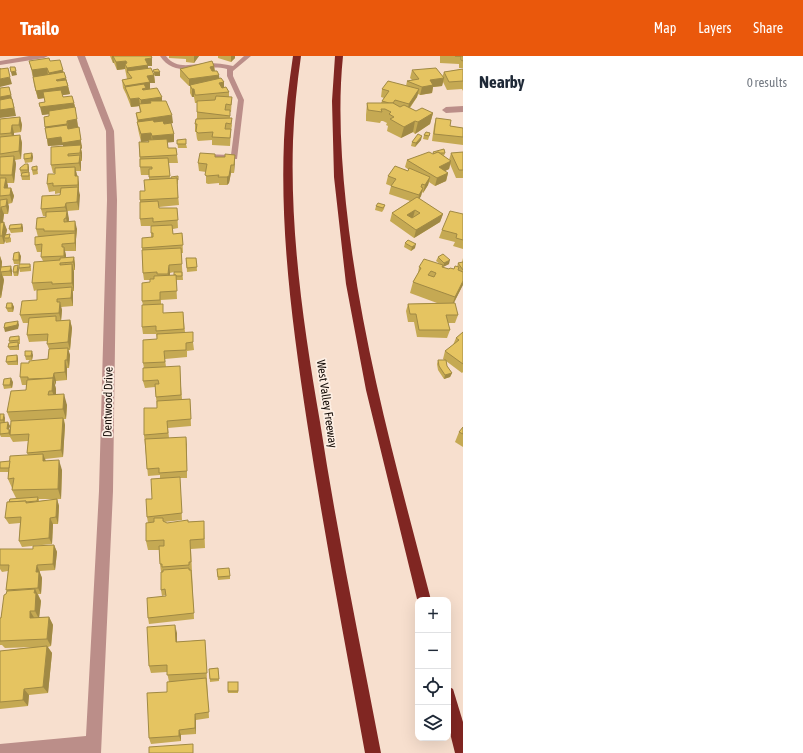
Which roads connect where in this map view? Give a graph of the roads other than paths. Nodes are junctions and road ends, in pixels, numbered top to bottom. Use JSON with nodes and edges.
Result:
{"nodes":[{"id":1,"x":44,"y":56,"type":"edge"},
{"id":2,"x":80,"y":56,"type":"edge"},
{"id":3,"x":163,"y":56,"type":"edge"},
{"id":4,"x":248,"y":56,"type":"edge"},
{"id":5,"x":297,"y":56,"type":"edge"},
{"id":6,"x":339,"y":56,"type":"edge"},
{"id":7,"x":0,"y":63,"type":"edge"},
{"id":8,"x":230,"y":67,"type":"junction"},
{"id":9,"x":463,"y":109,"type":"edge"},
{"id":10,"x":446,"y":110,"type":"dead end"},
{"id":11,"x":201,"y":156,"type":"edge"},
{"id":12,"x":423,"y":597,"type":"edge"},
{"id":13,"x":451,"y":705,"type":"edge"},
{"id":14,"x":93,"y":748,"type":"edge"},
{"id":15,"x":0,"y":752,"type":"edge"},
{"id":16,"x":373,"y":753,"type":"edge"},
{"id":17,"x":463,"y":753,"type":"edge"}],
"edges":[{"from":1,"to":7,"type":"street"},
{"from":2,"to":14,"type":"street","name":"Dentwood Drive"},
{"from":3,"to":8,"type":"lane"},
{"from":4,"to":8,"type":"lane"},
{"from":5,"to":16,"type":"highway","name":"West Valley Freeway"},
{"from":6,"to":12,"type":"highway"},
{"from":8,"to":11,"type":"lane"},
{"from":9,"to":10,"type":"street"},
{"from":13,"to":17,"type":"highway"},
{"from":14,"to":15,"type":"street"}]}
